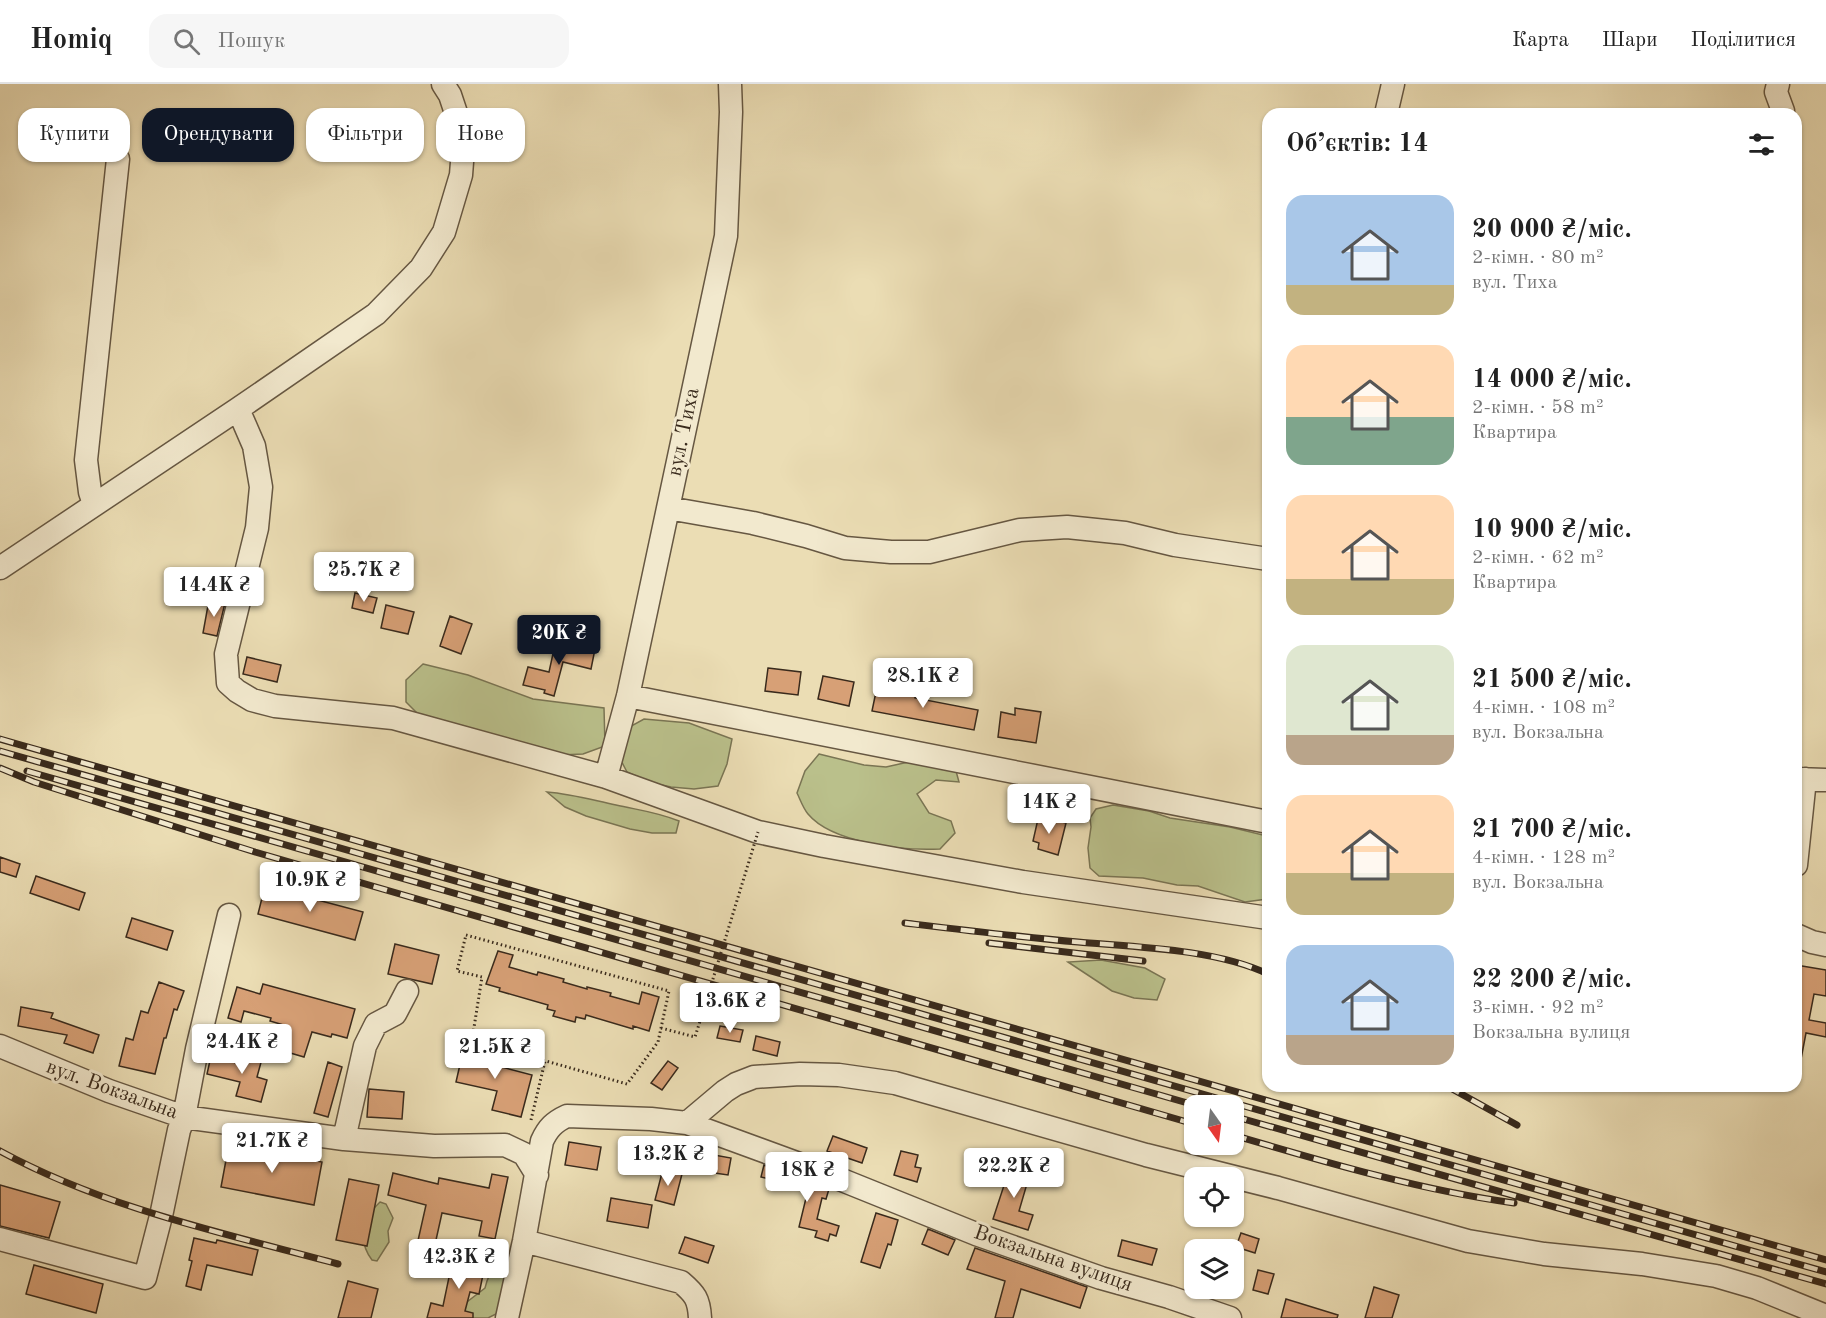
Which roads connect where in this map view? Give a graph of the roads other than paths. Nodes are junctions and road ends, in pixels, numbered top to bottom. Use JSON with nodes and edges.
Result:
{"nodes":[{"id":1,"x":443,"y":84,"type":"edge"},
{"id":2,"x":730,"y":84,"type":"edge"},
{"id":3,"x":1393,"y":84,"type":"edge"},
{"id":4,"x":1778,"y":84,"type":"edge"},
{"id":5,"x":1387,"y":108,"type":"edge"},
{"id":6,"x":1782,"y":108,"type":"edge"},
{"id":7,"x":118,"y":162,"type":"edge"},
{"id":8,"x":238,"y":409,"type":"junction"},
{"id":9,"x":94,"y":504,"type":"junction"},
{"id":10,"x":668,"y":508,"type":"junction"},
{"id":11,"x":1262,"y":557,"type":"edge"},
{"id":12,"x":0,"y":568,"type":"edge"},
{"id":13,"x":628,"y":696,"type":"junction"},
{"id":14,"x":606,"y":777,"type":"junction"},
{"id":15,"x":1809,"y":779,"type":"edge"},
{"id":16,"x":1262,"y":821,"type":"edge"},
{"id":17,"x":1802,"y":826,"type":"edge"},
{"id":18,"x":229,"y":915,"type":"dead end"},
{"id":19,"x":1262,"y":917,"type":"edge"},
{"id":20,"x":1802,"y":938,"type":"edge"},
{"id":21,"x":1826,"y":945,"type":"edge"},
{"id":22,"x":407,"y":991,"type":"dead end"},
{"id":23,"x":0,"y":1046,"type":"edge"},
{"id":24,"x":184,"y":1116,"type":"junction"},
{"id":25,"x":687,"y":1123,"type":"junction"},
{"id":26,"x":344,"y":1139,"type":"junction"},
{"id":27,"x":537,"y":1175,"type":"junction"},
{"id":28,"x":0,"y":1239,"type":"edge"},
{"id":29,"x":525,"y":1240,"type":"junction"},
{"id":30,"x":1826,"y":1316,"type":"edge"},
{"id":31,"x":507,"y":1318,"type":"edge"},
{"id":32,"x":700,"y":1318,"type":"edge"},
{"id":33,"x":1230,"y":1318,"type":"edge"}],
"edges":[{"from":1,"to":8,"type":"street"},
{"from":2,"to":10,"type":"street","name":"вул. Тиха"},
{"from":3,"to":5,"type":"street"},
{"from":4,"to":6,"type":"street"},
{"from":7,"to":9,"type":"street"},
{"from":8,"to":9,"type":"street"},
{"from":8,"to":14,"type":"street"},
{"from":9,"to":12,"type":"street"},
{"from":10,"to":11,"type":"street"},
{"from":10,"to":13,"type":"street","name":"вул. Тиха"},
{"from":13,"to":14,"type":"street","name":"вул. Тиха"},
{"from":13,"to":16,"type":"street"},
{"from":14,"to":19,"type":"street"},
{"from":15,"to":17,"type":"street"},
{"from":18,"to":24,"type":"street"},
{"from":20,"to":21,"type":"street"},
{"from":22,"to":26,"type":"street"},
{"from":23,"to":24,"type":"street","name":"вул. Вокзальна"},
{"from":24,"to":26,"type":"street","name":"вул. Вокзальна"},
{"from":24,"to":28,"type":"street"},
{"from":25,"to":27,"type":"street","name":"Вокзальна вулиця"},
{"from":25,"to":30,"type":"street"},
{"from":25,"to":33,"type":"street","name":"Вокзальна вулиця"},
{"from":26,"to":27,"type":"street","name":"вул. Вокзальна"},
{"from":27,"to":29,"type":"street","name":"Вокзальна вулиця"},
{"from":29,"to":31,"type":"street","name":"Вокзальна вулиця"},
{"from":29,"to":32,"type":"street"}]}
